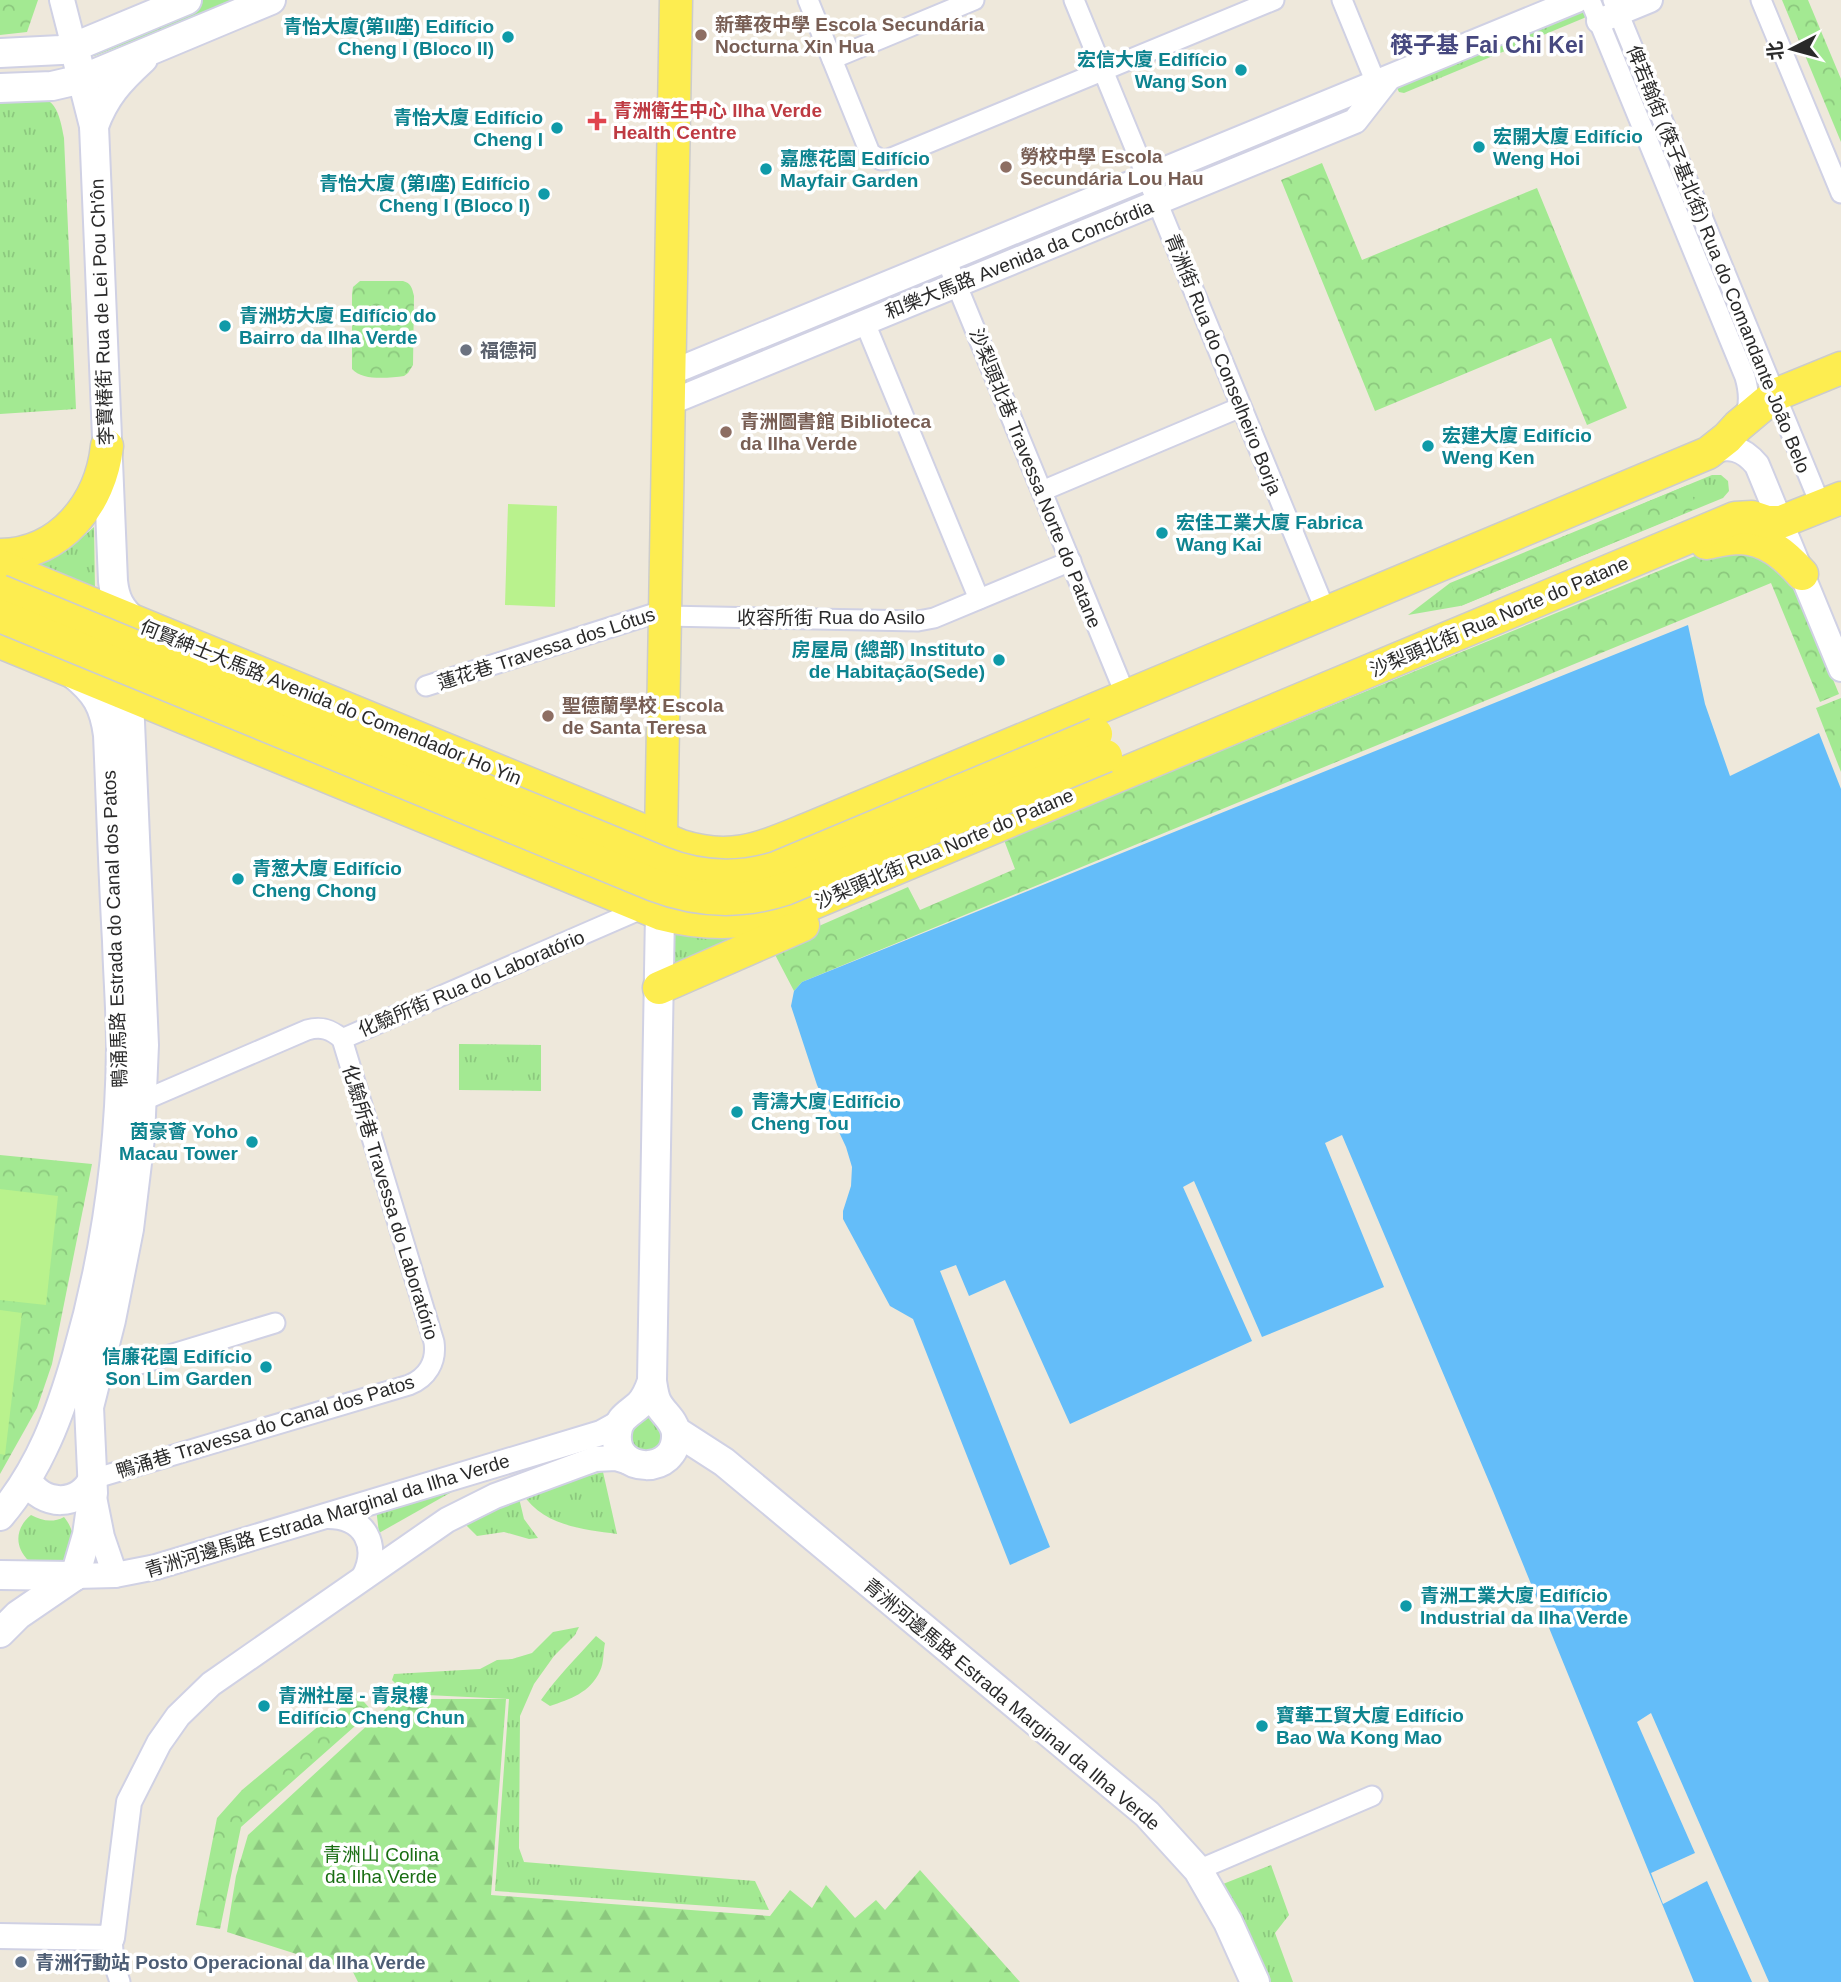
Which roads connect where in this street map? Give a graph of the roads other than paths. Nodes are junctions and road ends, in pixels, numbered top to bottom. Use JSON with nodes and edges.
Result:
{"nodes":[{"id":1,"x":62,"y":0,"type":"edge"},
{"id":2,"x":187,"y":0,"type":"edge"},
{"id":3,"x":271,"y":0,"type":"edge"},
{"id":4,"x":676,"y":0,"type":"edge"},
{"id":5,"x":808,"y":0,"type":"edge"},
{"id":6,"x":974,"y":0,"type":"edge"},
{"id":7,"x":1074,"y":0,"type":"edge"},
{"id":8,"x":1274,"y":0,"type":"edge"},
{"id":9,"x":1342,"y":0,"type":"edge"},
{"id":10,"x":1577,"y":0,"type":"edge"},
{"id":11,"x":1650,"y":0,"type":"edge"},
{"id":12,"x":1761,"y":0,"type":"edge"},
{"id":13,"x":1605,"y":8,"type":"edge"},
{"id":14,"x":74,"y":47,"type":"junction"},
{"id":15,"x":156,"y":47,"type":"junction"},
{"id":16,"x":0,"y":53,"type":"edge"},
{"id":17,"x":832,"y":59,"type":"junction"},
{"id":18,"x":1103,"y":70,"type":"junction"},
{"id":19,"x":82,"y":79,"type":"junction"},
{"id":20,"x":1383,"y":80,"type":"junction"},
{"id":21,"x":0,"y":88,"type":"edge"},
{"id":22,"x":94,"y":126,"type":"junction"},
{"id":23,"x":1147,"y":177,"type":"junction"},
{"id":24,"x":1841,"y":193,"type":"edge"},
{"id":25,"x":1157,"y":202,"type":"junction"},
{"id":26,"x":946,"y":259,"type":"junction"},
{"id":27,"x":957,"y":285,"type":"junction"},
{"id":28,"x":865,"y":323,"type":"junction"},
{"id":29,"x":1841,"y":368,"type":"edge"},
{"id":30,"x":669,"y":388,"type":"junction"},
{"id":31,"x":1775,"y":395,"type":"junction"},
{"id":32,"x":1241,"y":407,"type":"junction"},
{"id":33,"x":1738,"y":426,"type":"junction"},
{"id":34,"x":107,"y":446,"type":"junction"},
{"id":35,"x":1708,"y":453,"type":"junction"},
{"id":36,"x":1042,"y":491,"type":"junction"},
{"id":37,"x":1831,"y":502,"type":"edge"},
{"id":38,"x":1781,"y":522,"type":"junction"},
{"id":39,"x":1663,"y":548,"type":"junction"},
{"id":40,"x":0,"y":555,"type":"edge"},
{"id":41,"x":1071,"y":561,"type":"junction"},
{"id":42,"x":0,"y":566,"type":"edge"},
{"id":43,"x":1802,"y":574,"type":"junction"},
{"id":44,"x":0,"y":591,"type":"edge"},
{"id":45,"x":81,"y":599,"type":"junction"},
{"id":46,"x":979,"y":599,"type":"junction"},
{"id":47,"x":1326,"y":612,"type":"junction"},
{"id":48,"x":665,"y":613,"type":"junction"},
{"id":49,"x":0,"y":616,"type":"edge"},
{"id":50,"x":134,"y":621,"type":"junction"},
{"id":51,"x":0,"y":642,"type":"edge"},
{"id":52,"x":1194,"y":668,"type":"junction"},
{"id":53,"x":1841,"y":669,"type":"edge"},
{"id":54,"x":68,"y":670,"type":"junction"},
{"id":55,"x":286,"y":684,"type":"junction"},
{"id":56,"x":426,"y":686,"type":"dead end"},
{"id":57,"x":129,"y":695,"type":"junction"},
{"id":58,"x":1126,"y":696,"type":"junction"},
{"id":59,"x":390,"y":726,"type":"junction"},
{"id":60,"x":1221,"y":733,"type":"junction"},
{"id":61,"x":1101,"y":745,"type":"junction"},
{"id":62,"x":322,"y":774,"type":"junction"},
{"id":63,"x":427,"y":817,"type":"junction"},
{"id":64,"x":808,"y":829,"type":"junction"},
{"id":65,"x":661,"y":838,"type":"junction"},
{"id":66,"x":900,"y":867,"type":"junction"},
{"id":67,"x":586,"y":883,"type":"junction"},
{"id":68,"x":835,"y":894,"type":"junction"},
{"id":69,"x":653,"y":910,"type":"junction"},
{"id":70,"x":659,"y":988,"type":"junction"},
{"id":71,"x":342,"y":1039,"type":"junction"},
{"id":72,"x":142,"y":1101,"type":"junction"},
{"id":73,"x":275,"y":1323,"type":"dead end"},
{"id":74,"x":431,"y":1366,"type":"joint"},
{"id":75,"x":97,"y":1377,"type":"junction"},
{"id":76,"x":652,"y":1381,"type":"junction"},
{"id":77,"x":626,"y":1416,"type":"junction"},
{"id":78,"x":671,"y":1423,"type":"junction"},
{"id":79,"x":665,"y":1459,"type":"junction"},
{"id":80,"x":724,"y":1462,"type":"junction"},
{"id":81,"x":636,"y":1464,"type":"junction"},
{"id":82,"x":27,"y":1480,"type":"junction"},
{"id":83,"x":93,"y":1486,"type":"junction"},
{"id":84,"x":0,"y":1516,"type":"edge"},
{"id":85,"x":327,"y":1516,"type":"junction"},
{"id":86,"x":115,"y":1575,"type":"junction"},
{"id":87,"x":0,"y":1577,"type":"edge"},
{"id":88,"x":75,"y":1577,"type":"junction"},
{"id":89,"x":364,"y":1577,"type":"junction"},
{"id":90,"x":9,"y":1624,"type":"edge"},
{"id":91,"x":1372,"y":1796,"type":"dead end"},
{"id":92,"x":1198,"y":1870,"type":"junction"},
{"id":93,"x":0,"y":1936,"type":"edge"},
{"id":94,"x":112,"y":1938,"type":"junction"},
{"id":95,"x":120,"y":1982,"type":"edge"},
{"id":96,"x":1255,"y":1982,"type":"edge"}],
"edges":[{"from":1,"to":14,"type":"street","name":"李寶椿街 Rua de Lei Pou Ch'ôn"},
{"from":2,"to":14,"type":"main road"},
{"from":3,"to":15,"type":"main road"},
{"from":4,"to":30,"type":"main road"},
{"from":5,"to":17,"type":"street"},
{"from":6,"to":17,"type":"street"},
{"from":7,"to":18,"type":"street","name":"青洲街 Rua do Conselheiro Borja"},
{"from":8,"to":18,"type":"street"},
{"from":9,"to":20,"type":"street"},
{"from":10,"to":20,"type":"street","name":"和樂大馬路 Avenida da Concórdia"},
{"from":11,"to":13,"type":"street"},
{"from":12,"to":24,"type":"street"},
{"from":13,"to":31,"type":"street","name":"俾若翰街 (筷子基北街) Rua do Comandante João Belo"},
{"from":13,"to":33,"type":"street"},
{"from":14,"to":16,"type":"main road"},
{"from":14,"to":19,"type":"main road","name":"李寶椿街 Rua de Lei Pou Ch'ôn"},
{"from":15,"to":19,"type":"main road"},
{"from":15,"to":22,"type":"main road"},
{"from":17,"to":18,"type":"street"},
{"from":18,"to":23,"type":"street","name":"青洲街 Rua do Conselheiro Borja"},
{"from":19,"to":21,"type":"main road"},
{"from":19,"to":22,"type":"main road","name":"李寶椿街 Rua de Lei Pou Ch'ôn"},
{"from":20,"to":23,"type":"street","name":"和樂大馬路 Avenida da Concórdia"},
{"from":20,"to":25,"type":"street","name":"和樂大馬路 Avenida da Concórdia"},
{"from":22,"to":34,"type":"main road","name":"李寶椿街 Rua de Lei Pou Ch'ôn"},
{"from":23,"to":25,"type":"street","name":"青洲街 Rua do Conselheiro Borja"},
{"from":23,"to":26,"type":"street","name":"和樂大馬路 Avenida da Concórdia"},
{"from":25,"to":27,"type":"street","name":"和樂大馬路 Avenida da Concórdia"},
{"from":25,"to":32,"type":"street","name":"青洲街 Rua do Conselheiro Borja"},
{"from":26,"to":27,"type":"street","name":"沙梨頭北巷 Travessa Norte do Patane"},
{"from":26,"to":30,"type":"street","name":"和樂大馬路 Avenida da Concórdia"},
{"from":27,"to":28,"type":"street","name":"和樂大馬路 Avenida da Concórdia"},
{"from":27,"to":36,"type":"street","name":"沙梨頭北巷 Travessa Norte do Patane"},
{"from":28,"to":30,"type":"street","name":"和樂大馬路 Avenida da Concórdia"},
{"from":28,"to":46,"type":"street"},
{"from":29,"to":31,"type":"main road"},
{"from":30,"to":48,"type":"main road"},
{"from":31,"to":33,"type":"main road"},
{"from":31,"to":37,"type":"street","name":"俾若翰街 (筷子基北街) Rua do Comandante João Belo"},
{"from":32,"to":36,"type":"street"},
{"from":32,"to":47,"type":"street","name":"青洲街 Rua do Conselheiro Borja"},
{"from":33,"to":35,"type":"main road"},
{"from":34,"to":40,"type":"main road"},
{"from":34,"to":50,"type":"main road","name":"李寶椿街 Rua de Lei Pou Ch'ôn"},
{"from":35,"to":38,"type":"street"},
{"from":35,"to":47,"type":"main road"},
{"from":36,"to":41,"type":"street","name":"沙梨頭北巷 Travessa Norte do Patane"},
{"from":37,"to":38,"type":"main road"},
{"from":38,"to":39,"type":"main road","name":"沙梨頭北街 Rua Norte do Patane"},
{"from":38,"to":43,"type":"street"},
{"from":39,"to":43,"type":"main road"},
{"from":39,"to":60,"type":"main road","name":"沙梨頭北街 Rua Norte do Patane"},
{"from":41,"to":46,"type":"street","name":"收容所街 Rua do Asilo"},
{"from":41,"to":58,"type":"street","name":"沙梨頭北巷 Travessa Norte do Patane"},
{"from":42,"to":45,"type":"main road","name":"何賢紳士大馬路 Avenida do Comendador Ho Yin"},
{"from":43,"to":53,"type":"street"},
{"from":44,"to":61,"type":"main road","bridge":true},
{"from":45,"to":50,"type":"main road","name":"何賢紳士大馬路 Avenida do Comendador Ho Yin"},
{"from":45,"to":57,"type":"main road"},
{"from":46,"to":48,"type":"street","name":"收容所街 Rua do Asilo"},
{"from":47,"to":52,"type":"main road"},
{"from":48,"to":56,"type":"street","name":"蓮花巷 Travessa dos Lótus"},
{"from":48,"to":65,"type":"main road"},
{"from":49,"to":61,"type":"main road","bridge":true},
{"from":50,"to":55,"type":"main road","name":"何賢紳士大馬路 Avenida do Comendador Ho Yin"},
{"from":51,"to":54,"type":"main road"},
{"from":52,"to":58,"type":"main road"},
{"from":52,"to":61,"type":"main road"},
{"from":54,"to":57,"type":"main road"},
{"from":54,"to":82,"type":"main road","name":"鴨涌馬路 Estrada do Canal dos Patos"},
{"from":55,"to":59,"type":"main road","name":"何賢紳士大馬路 Avenida do Comendador Ho Yin"},
{"from":55,"to":62,"type":"main road"},
{"from":57,"to":62,"type":"main road"},
{"from":57,"to":72,"type":"main road","name":"鴨涌馬路 Estrada do Canal dos Patos"},
{"from":58,"to":64,"type":"main road"},
{"from":59,"to":63,"type":"main road"},
{"from":59,"to":65,"type":"main road","name":"何賢紳士大馬路 Avenida do Comendador Ho Yin"},
{"from":60,"to":61,"type":"main road","name":"沙梨頭北街 Rua Norte do Patane"},
{"from":60,"to":66,"type":"main road","name":"沙梨頭北街 Rua Norte do Patane"},
{"from":62,"to":63,"type":"main road"},
{"from":63,"to":67,"type":"main road"},
{"from":64,"to":65,"type":"main road"},
{"from":64,"to":68,"type":"main road"},
{"from":65,"to":67,"type":"main road"},
{"from":65,"to":69,"type":"main road"},
{"from":66,"to":68,"type":"main road","name":"沙梨頭北街 Rua Norte do Patane"},
{"from":66,"to":70,"type":"main road"},
{"from":67,"to":69,"type":"main road"},
{"from":68,"to":69,"type":"main road","name":"沙梨頭北街 Rua Norte do Patane"},
{"from":69,"to":70,"type":"main road"},
{"from":69,"to":71,"type":"street","name":"化驗所街 Rua do Laboratório"},
{"from":70,"to":76,"type":"main road"},
{"from":71,"to":72,"type":"street","name":"化驗所街 Rua do Laboratório"},
{"from":71,"to":74,"type":"street","name":"化驗所巷 Travessa do Laboratório"},
{"from":72,"to":75,"type":"main road","name":"鴨涌馬路 Estrada do Canal dos Patos"},
{"from":73,"to":75,"type":"street"},
{"from":74,"to":83,"type":"street","name":"鴨涌巷 Travessa do Canal dos Patos"},
{"from":75,"to":83,"type":"main road","name":"鴨涌馬路 Estrada do Canal dos Patos"},
{"from":76,"to":77,"type":"main road"},
{"from":76,"to":78,"type":"main road"},
{"from":77,"to":78,"type":"main road"},
{"from":77,"to":81,"type":"main road"},
{"from":77,"to":85,"type":"street","name":"青洲河邊馬路 Estrada Marginal da Ilha Verde"},
{"from":78,"to":79,"type":"main road"},
{"from":78,"to":80,"type":"main road","name":"青洲河邊馬路 Estrada Marginal da Ilha Verde"},
{"from":79,"to":80,"type":"main road","name":"青洲河邊馬路 Estrada Marginal da Ilha Verde"},
{"from":79,"to":81,"type":"main road"},
{"from":80,"to":92,"type":"main road","name":"青洲河邊馬路 Estrada Marginal da Ilha Verde"},
{"from":81,"to":89,"type":"street"},
{"from":82,"to":83,"type":"main road"},
{"from":82,"to":84,"type":"main road","name":"鴨涌馬路 Estrada do Canal dos Patos"},
{"from":83,"to":86,"type":"street"},
{"from":83,"to":88,"type":"main road","name":"鴨涌馬路 Estrada do Canal dos Patos"},
{"from":85,"to":86,"type":"street","name":"青洲河邊馬路 Estrada Marginal da Ilha Verde"},
{"from":85,"to":89,"type":"street"},
{"from":86,"to":88,"type":"street","name":"青洲河邊馬路 Estrada Marginal da Ilha Verde"},
{"from":87,"to":88,"type":"main road"},
{"from":87,"to":90,"type":"main road"},
{"from":88,"to":90,"type":"main road"},
{"from":89,"to":94,"type":"street"},
{"from":91,"to":92,"type":"street"},
{"from":92,"to":96,"type":"main road","name":"青洲河邊馬路 Estrada Marginal da Ilha Verde"},
{"from":93,"to":94,"type":"street"},
{"from":94,"to":95,"type":"street"}]}
